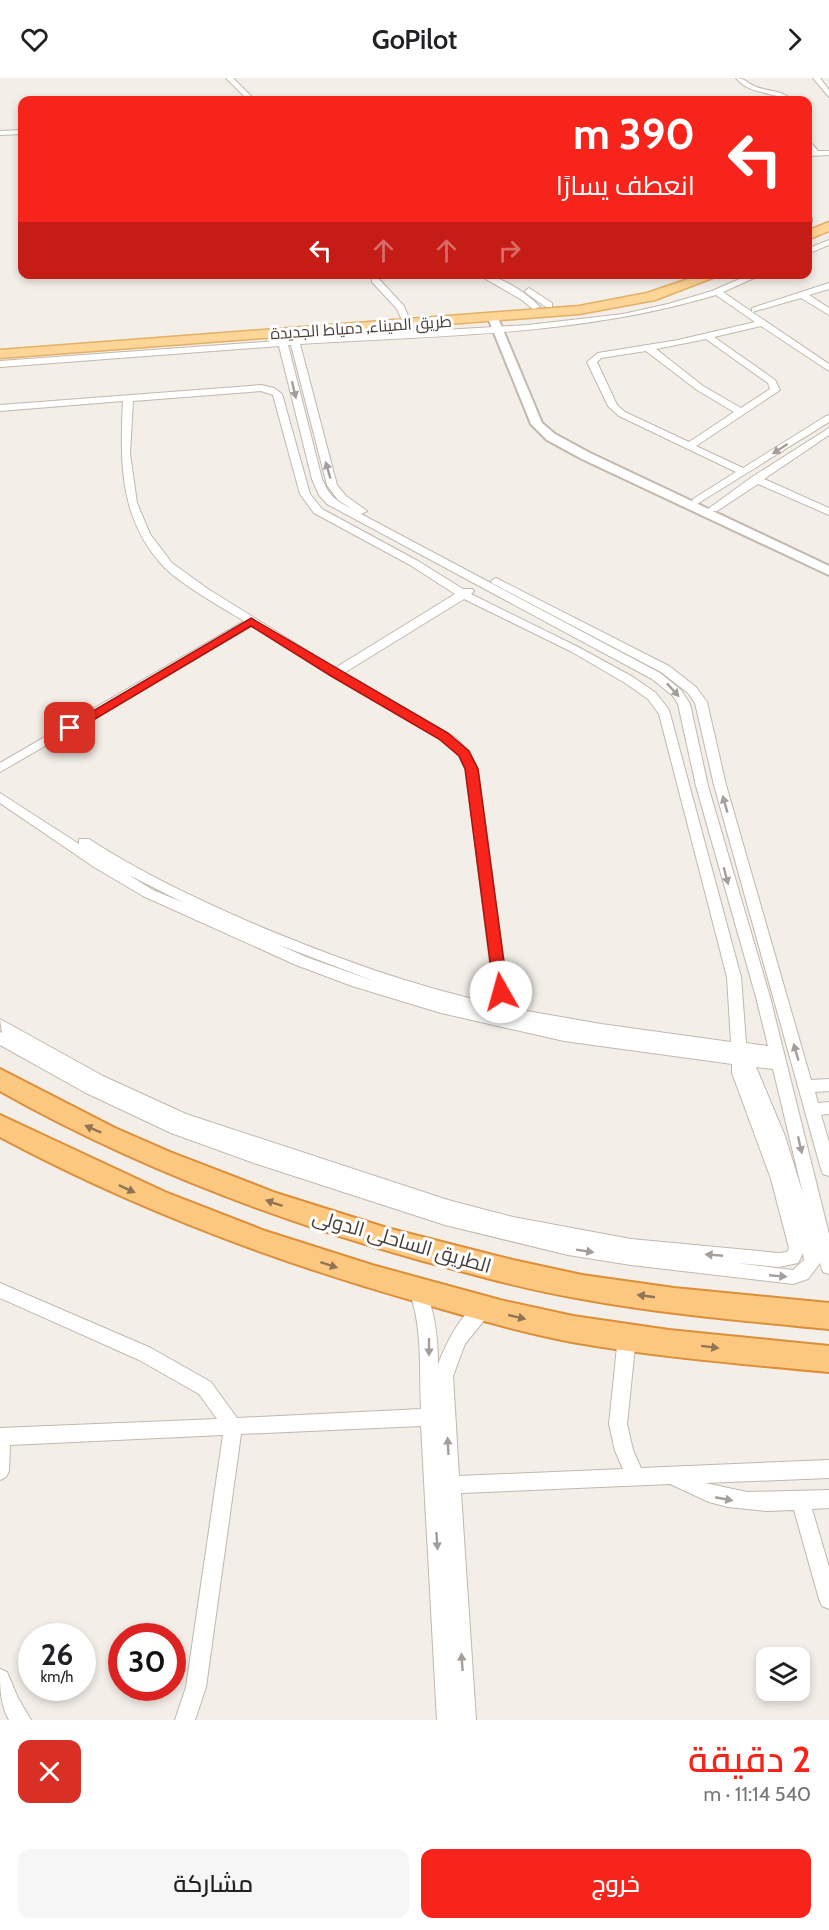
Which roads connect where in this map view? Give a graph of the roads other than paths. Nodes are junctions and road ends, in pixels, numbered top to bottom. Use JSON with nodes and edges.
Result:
{"nodes":[{"id":1,"x":229,"y":78,"type":"edge"},
{"id":2,"x":739,"y":78,"type":"edge"},
{"id":3,"x":816,"y":78,"type":"edge"},
{"id":4,"x":829,"y":95,"type":"edge"},
{"id":5,"x":248,"y":96,"type":"edge"},
{"id":6,"x":783,"y":96,"type":"edge"},
{"id":7,"x":18,"y":132,"type":"edge"},
{"id":8,"x":0,"y":133,"type":"edge"},
{"id":9,"x":812,"y":153,"type":"edge"},
{"id":10,"x":829,"y":153,"type":"edge"},
{"id":11,"x":829,"y":212,"type":"edge"},
{"id":12,"x":812,"y":218,"type":"edge"},
{"id":13,"x":829,"y":226,"type":"edge"},
{"id":14,"x":812,"y":234,"type":"edge"},
{"id":15,"x":829,"y":242,"type":"edge"},
{"id":16,"x":812,"y":250,"type":"edge"},
{"id":17,"x":491,"y":279,"type":"edge"},
{"id":18,"x":508,"y":279,"type":"edge"},
{"id":19,"x":675,"y":279,"type":"edge"},
{"id":20,"x":704,"y":279,"type":"edge"},
{"id":21,"x":748,"y":279,"type":"edge"},
{"id":22,"x":375,"y":280,"type":"dead end"},
{"id":23,"x":829,"y":286,"type":"edge"},
{"id":24,"x":720,"y":291,"type":"junction"},
{"id":25,"x":801,"y":295,"type":"junction"},
{"id":26,"x":543,"y":306,"type":"junction"},
{"id":27,"x":756,"y":310,"type":"junction"},
{"id":28,"x":829,"y":312,"type":"edge"},
{"id":29,"x":404,"y":316,"type":"junction"},
{"id":30,"x":501,"y":323,"type":"junction"},
{"id":31,"x":763,"y":323,"type":"junction"},
{"id":32,"x":198,"y":335,"type":"junction"},
{"id":33,"x":707,"y":336,"type":"junction"},
{"id":34,"x":181,"y":337,"type":"junction"},
{"id":35,"x":288,"y":338,"type":"junction"},
{"id":36,"x":0,"y":346,"type":"edge"},
{"id":37,"x":648,"y":348,"type":"junction"},
{"id":38,"x":0,"y":354,"type":"edge"},
{"id":39,"x":829,"y":359,"type":"edge"},
{"id":40,"x":0,"y":364,"type":"edge"},
{"id":41,"x":829,"y":368,"type":"edge"},
{"id":42,"x":128,"y":398,"type":"junction"},
{"id":43,"x":0,"y":408,"type":"edge"},
{"id":44,"x":742,"y":412,"type":"junction"},
{"id":45,"x":829,"y":418,"type":"edge"},
{"id":46,"x":829,"y":431,"type":"edge"},
{"id":47,"x":688,"y":447,"type":"junction"},
{"id":48,"x":743,"y":472,"type":"junction"},
{"id":49,"x":756,"y":479,"type":"junction"},
{"id":50,"x":650,"y":483,"type":"junction"},
{"id":51,"x":829,"y":498,"type":"edge"},
{"id":52,"x":698,"y":501,"type":"junction"},
{"id":53,"x":817,"y":506,"type":"junction"},
{"id":54,"x":713,"y":509,"type":"junction"},
{"id":55,"x":829,"y":512,"type":"edge"},
{"id":56,"x":829,"y":563,"type":"edge"},
{"id":57,"x":829,"y":571,"type":"edge"},
{"id":58,"x":477,"y":581,"type":"junction"},
{"id":59,"x":459,"y":592,"type":"junction"},
{"id":60,"x":251,"y":621,"type":"junction"},
{"id":61,"x":335,"y":673,"type":"junction"},
{"id":62,"x":0,"y":768,"type":"edge"},
{"id":63,"x":0,"y":786,"type":"edge"},
{"id":64,"x":0,"y":797,"type":"edge"},
{"id":65,"x":786,"y":1015,"type":"junction"},
{"id":66,"x":768,"y":1017,"type":"junction"},
{"id":67,"x":507,"y":1018,"type":"junction"},
{"id":68,"x":0,"y":1025,"type":"edge"},
{"id":69,"x":0,"y":1038,"type":"edge"},
{"id":70,"x":740,"y":1054,"type":"junction"},
{"id":71,"x":778,"y":1059,"type":"junction"},
{"id":72,"x":0,"y":1079,"type":"edge"},
{"id":73,"x":829,"y":1085,"type":"edge"},
{"id":74,"x":806,"y":1086,"type":"junction"},
{"id":75,"x":829,"y":1108,"type":"edge"},
{"id":76,"x":814,"y":1116,"type":"junction"},
{"id":77,"x":795,"y":1123,"type":"junction"},
{"id":78,"x":0,"y":1125,"type":"edge"},
{"id":79,"x":829,"y":1169,"type":"edge"},
{"id":80,"x":792,"y":1258,"type":"junction"},
{"id":81,"x":808,"y":1268,"type":"junction"},
{"id":82,"x":829,"y":1268,"type":"edge"},
{"id":83,"x":0,"y":1290,"type":"edge"},
{"id":84,"x":417,"y":1290,"type":"junction"},
{"id":85,"x":484,"y":1308,"type":"junction"},
{"id":86,"x":829,"y":1316,"type":"edge"},
{"id":87,"x":627,"y":1337,"type":"junction"},
{"id":88,"x":829,"y":1359,"type":"edge"},
{"id":89,"x":430,"y":1417,"type":"junction"},
{"id":90,"x":233,"y":1426,"type":"junction"},
{"id":91,"x":1,"y":1437,"type":"edge"},
{"id":92,"x":829,"y":1469,"type":"edge"},
{"id":93,"x":0,"y":1471,"type":"edge"},
{"id":94,"x":671,"y":1475,"type":"junction"},
{"id":95,"x":636,"y":1477,"type":"junction"},
{"id":96,"x":450,"y":1485,"type":"junction"},
{"id":97,"x":829,"y":1499,"type":"edge"},
{"id":98,"x":800,"y":1500,"type":"junction"},
{"id":99,"x":829,"y":1599,"type":"edge"},
{"id":100,"x":0,"y":1679,"type":"edge"},
{"id":101,"x":21,"y":1720,"type":"edge"},
{"id":102,"x":186,"y":1720,"type":"edge"},
{"id":103,"x":447,"y":1720,"type":"edge"},
{"id":104,"x":466,"y":1720,"type":"edge"}],
"edges":[{"from":1,"to":5,"type":"street"},
{"from":2,"to":6,"type":"street"},
{"from":3,"to":4,"type":"street"},
{"from":7,"to":8,"type":"street"},
{"from":9,"to":10,"type":"street"},
{"from":11,"to":12,"type":"main road"},
{"from":13,"to":14,"type":"main road"},
{"from":15,"to":16,"type":"street"},
{"from":17,"to":26,"type":"street"},
{"from":18,"to":26,"type":"street"},
{"from":19,"to":26,"type":"main road","name":"طريق الميناء, دمياط الجديدة"},
{"from":20,"to":30,"type":"main road","name":"طريق الميناء, دمياط الجديدة"},
{"from":21,"to":24,"type":"street"},
{"from":22,"to":29,"type":"street"},
{"from":23,"to":25,"type":"street"},
{"from":24,"to":27,"type":"street"},
{"from":24,"to":30,"type":"street"},
{"from":24,"to":31,"type":"street"},
{"from":25,"to":27,"type":"street"},
{"from":25,"to":28,"type":"street"},
{"from":26,"to":29,"type":"main road","name":"طريق الميناء, دمياط الجديدة"},
{"from":27,"to":39,"type":"street"},
{"from":29,"to":32,"type":"main road","name":"طريق الميناء, دمياط الجديدة"},
{"from":30,"to":35,"type":"main road","name":"طريق الميناء, دمياط الجديدة"},
{"from":30,"to":50,"type":"street"},
{"from":31,"to":33,"type":"street"},
{"from":31,"to":41,"type":"street"},
{"from":32,"to":34,"type":"main road","name":"طريق الميناء, دمياط الجديدة"},
{"from":32,"to":35,"type":"main road","name":"طريق الميناء, دمياط الجديدة"},
{"from":33,"to":37,"type":"street"},
{"from":33,"to":44,"type":"street"},
{"from":34,"to":36,"type":"main road","name":"طريق الميناء, دمياط الجديدة"},
{"from":34,"to":38,"type":"main road","name":"طريق الميناء, دمياط الجديدة"},
{"from":35,"to":40,"type":"street"},
{"from":35,"to":58,"type":"street","one_way":true},
{"from":65,"to":35,"type":"street","one_way":true},
{"from":37,"to":44,"type":"street"},
{"from":37,"to":47,"type":"street"},
{"from":42,"to":43,"type":"street"},
{"from":42,"to":59,"type":"street"},
{"from":42,"to":60,"type":"street"},
{"from":44,"to":47,"type":"street"},
{"from":45,"to":48,"type":"street","one_way":true},
{"from":46,"to":49,"type":"street"},
{"from":47,"to":48,"type":"street"},
{"from":48,"to":52,"type":"street"},
{"from":49,"to":53,"type":"street"},
{"from":49,"to":54,"type":"street"},
{"from":50,"to":52,"type":"street"},
{"from":50,"to":57,"type":"street"},
{"from":51,"to":53,"type":"street"},
{"from":52,"to":54,"type":"street"},
{"from":53,"to":55,"type":"street"},
{"from":54,"to":56,"type":"street"},
{"from":58,"to":59,"type":"street"},
{"from":58,"to":66,"type":"street","one_way":true},
{"from":59,"to":61,"type":"street"},
{"from":59,"to":70,"type":"street"},
{"from":60,"to":61,"type":"street"},
{"from":60,"to":62,"type":"street"},
{"from":61,"to":67,"type":"street"},
{"from":63,"to":67,"type":"street"},
{"from":64,"to":67,"type":"street"},
{"from":65,"to":66,"type":"street"},
{"from":74,"to":65,"type":"street","one_way":true},
{"from":66,"to":71,"type":"street"},
{"from":67,"to":70,"type":"street"},
{"from":80,"to":68,"type":"street","one_way":true},
{"from":69,"to":81,"type":"street","one_way":true},
{"from":70,"to":71,"type":"street"},
{"from":70,"to":80,"type":"street"},
{"from":70,"to":81,"type":"street"},
{"from":71,"to":77,"type":"street"},
{"from":86,"to":72,"type":"highway","name":"الطريق الساحلى الدولى","one_way":true},
{"from":73,"to":74,"type":"street"},
{"from":74,"to":76,"type":"street"},
{"from":75,"to":76,"type":"street"},
{"from":76,"to":77,"type":"street"},
{"from":76,"to":79,"type":"street"},
{"from":77,"to":82,"type":"street","one_way":true},
{"from":78,"to":84,"type":"highway","one_way":true},
{"from":80,"to":81,"type":"street"},
{"from":83,"to":90,"type":"street"},
{"from":84,"to":85,"type":"highway"},
{"from":84,"to":89,"type":"street","one_way":true},
{"from":85,"to":87,"type":"highway","one_way":true},
{"from":96,"to":85,"type":"street","one_way":true},
{"from":87,"to":88,"type":"highway","one_way":true},
{"from":87,"to":95,"type":"street"},
{"from":89,"to":90,"type":"street"},
{"from":89,"to":103,"type":"street","one_way":true},
{"from":90,"to":91,"type":"street"},
{"from":90,"to":102,"type":"street"},
{"from":91,"to":93,"type":"street"},
{"from":92,"to":94,"type":"street"},
{"from":94,"to":95,"type":"street"},
{"from":94,"to":98,"type":"street","one_way":true},
{"from":95,"to":96,"type":"street"},
{"from":104,"to":96,"type":"street","one_way":true},
{"from":97,"to":98,"type":"street"},
{"from":98,"to":99,"type":"street"},
{"from":100,"to":101,"type":"street"}]}
